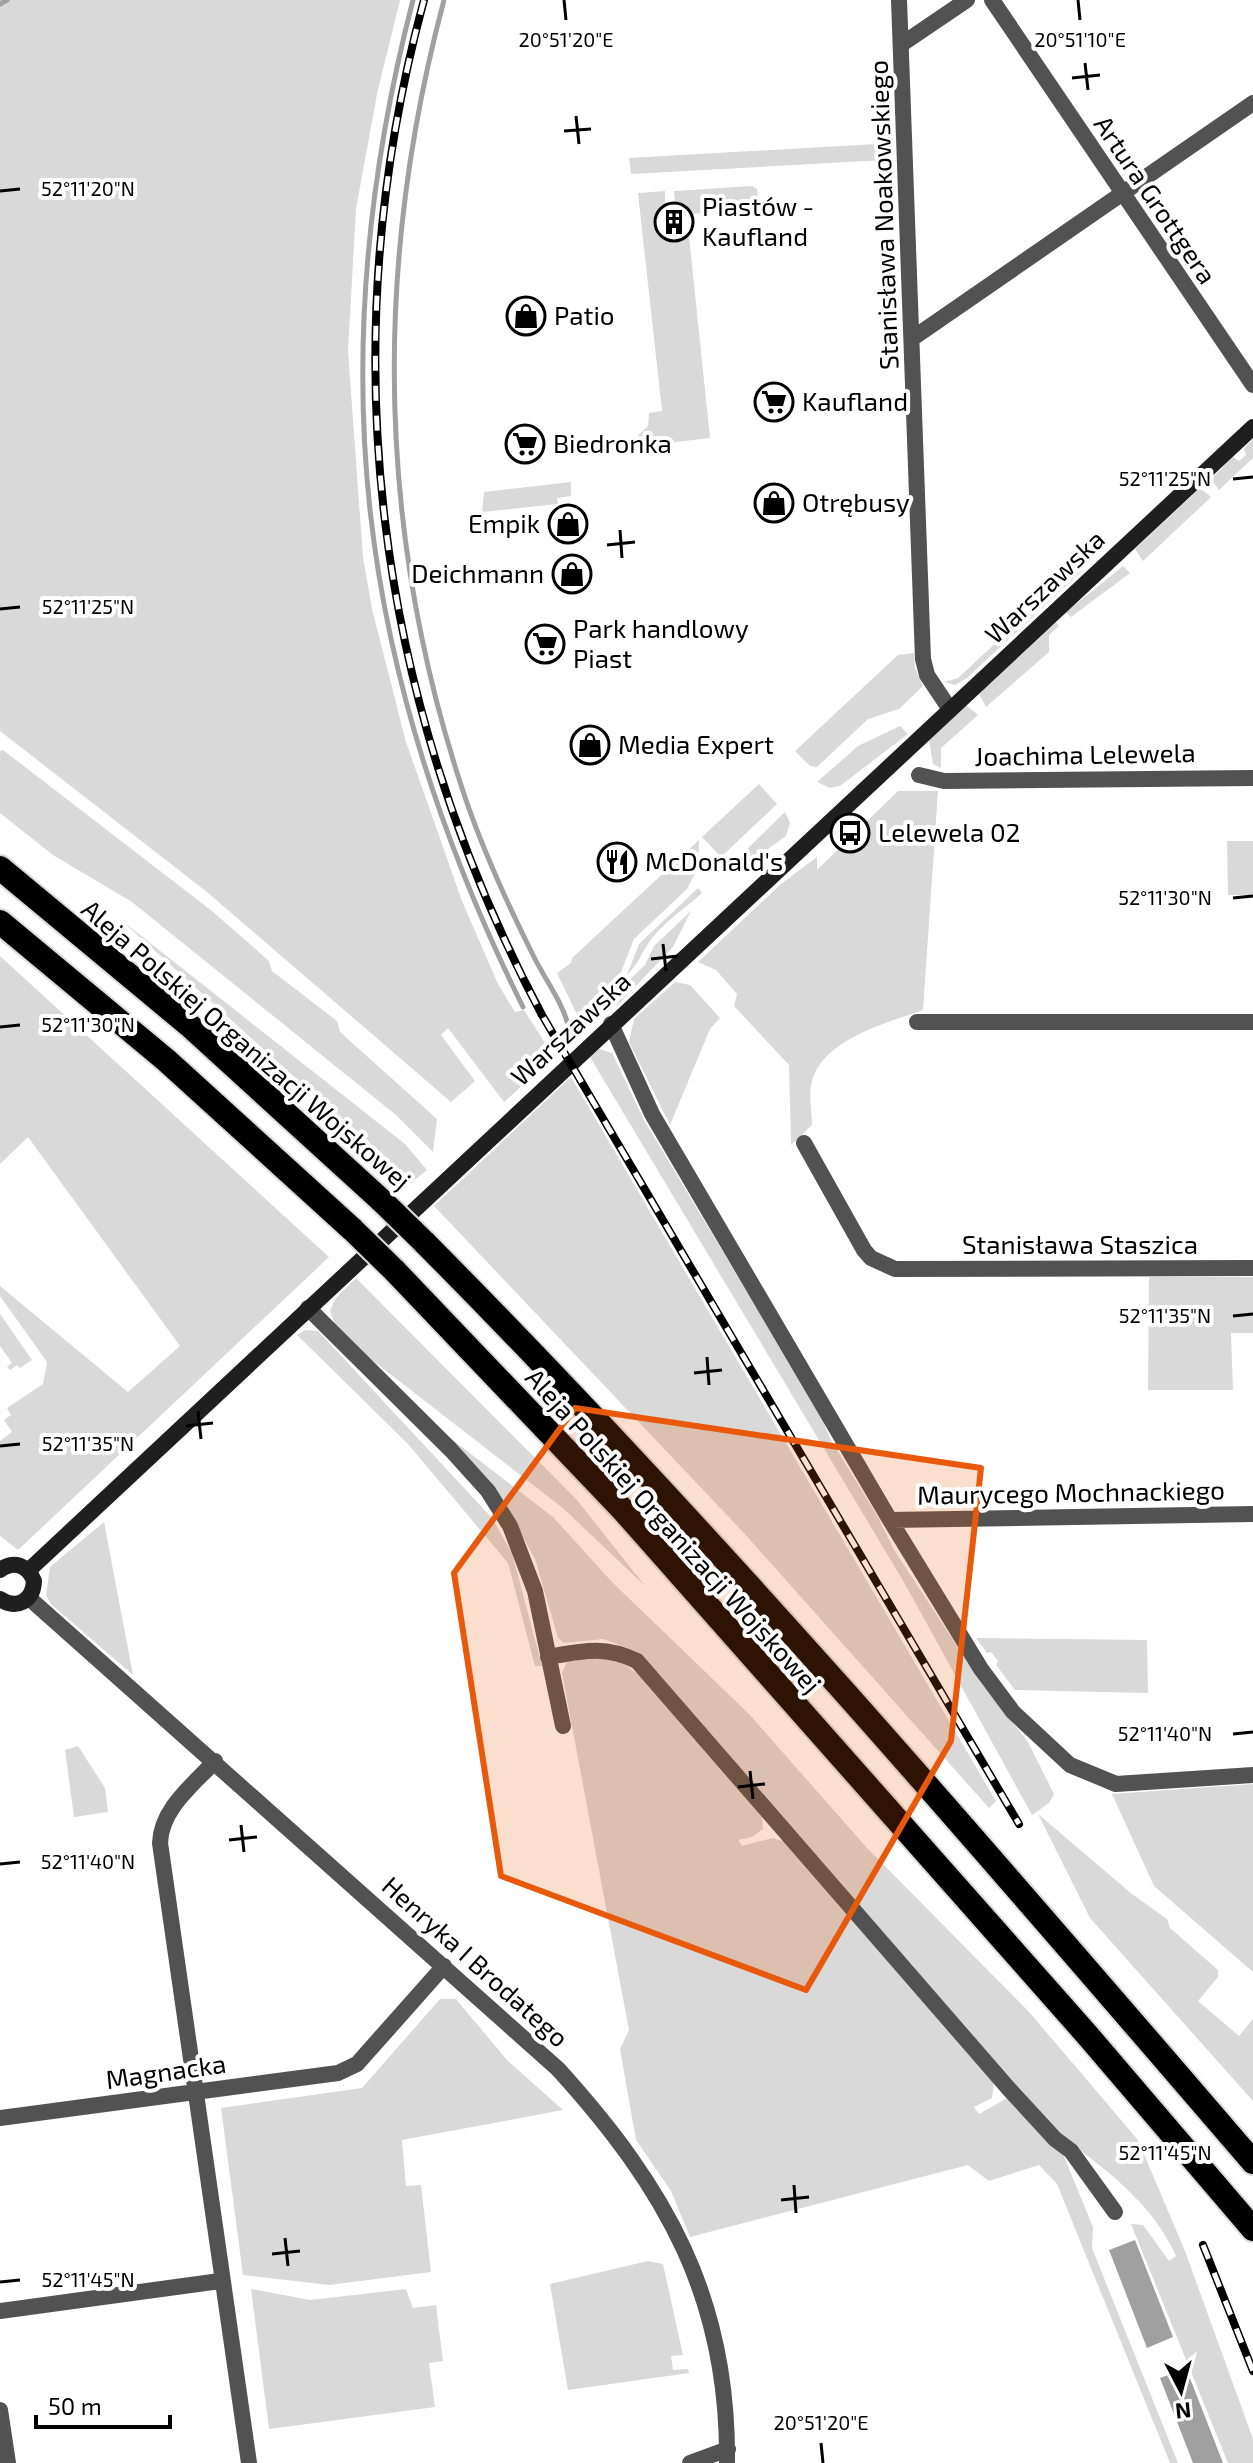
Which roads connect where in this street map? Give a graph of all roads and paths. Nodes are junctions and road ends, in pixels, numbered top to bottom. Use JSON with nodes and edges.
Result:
{"nodes":[{"id":1,"x":899,"y":0,"type":"edge"},
{"id":2,"x":967,"y":0,"type":"edge"},
{"id":3,"x":992,"y":0,"type":"edge"},
{"id":4,"x":902,"y":44,"type":"junction"},
{"id":5,"x":1253,"y":103,"type":"edge"},
{"id":6,"x":1119,"y":192,"type":"junction"},
{"id":7,"x":913,"y":338,"type":"junction"},
{"id":8,"x":1253,"y":385,"type":"edge"},
{"id":9,"x":1253,"y":427,"type":"edge"},
{"id":10,"x":949,"y":708,"type":"junction"},
{"id":11,"x":919,"y":775,"type":"dead end"},
{"id":12,"x":1253,"y":778,"type":"edge"},
{"id":13,"x":0,"y":868,"type":"edge"},
{"id":14,"x":0,"y":922,"type":"edge"},
{"id":15,"x":917,"y":1022,"type":"dead end"},
{"id":16,"x":1253,"y":1022,"type":"edge"},
{"id":17,"x":611,"y":1024,"type":"junction"},
{"id":18,"x":804,"y":1143,"type":"dead end"},
{"id":19,"x":1253,"y":1268,"type":"edge"},
{"id":20,"x":308,"y":1308,"type":"junction"},
{"id":21,"x":1253,"y":1514,"type":"edge"},
{"id":22,"x":890,"y":1520,"type":"junction"},
{"id":23,"x":0,"y":1570,"type":"edge"},
{"id":24,"x":29,"y":1570,"type":"junction"},
{"id":25,"x":29,"y":1598,"type":"junction"},
{"id":26,"x":0,"y":1599,"type":"edge"},
{"id":27,"x":548,"y":1657,"type":"junction"},
{"id":28,"x":563,"y":1726,"type":"dead end"},
{"id":29,"x":215,"y":1761,"type":"junction"},
{"id":30,"x":1253,"y":1775,"type":"edge"},
{"id":31,"x":444,"y":1966,"type":"junction"},
{"id":32,"x":194,"y":2093,"type":"junction"},
{"id":33,"x":0,"y":2118,"type":"edge"},
{"id":34,"x":1253,"y":2162,"type":"edge"},
{"id":35,"x":1115,"y":2212,"type":"dead end"},
{"id":36,"x":1253,"y":2229,"type":"edge"},
{"id":37,"x":220,"y":2281,"type":"junction"},
{"id":38,"x":0,"y":2311,"type":"edge"},
{"id":39,"x":0,"y":2410,"type":"edge"},
{"id":40,"x":728,"y":2456,"type":"edge"},
{"id":41,"x":8,"y":2463,"type":"edge"},
{"id":42,"x":249,"y":2463,"type":"edge"},
{"id":43,"x":690,"y":2463,"type":"edge"}],
"edges":[{"from":1,"to":4,"type":"street","name":"Stanisława Noakowskiego"},
{"from":2,"to":4,"type":"street"},
{"from":3,"to":6,"type":"street","name":"Artura Grottgera"},
{"from":4,"to":7,"type":"street","name":"Stanisława Noakowskiego"},
{"from":5,"to":6,"type":"street"},
{"from":6,"to":7,"type":"street"},
{"from":6,"to":8,"type":"street","name":"Artura Grottgera"},
{"from":7,"to":10,"type":"street","name":"Stanisława Noakowskiego"},
{"from":9,"to":10,"type":"street","name":"Warszawska"},
{"from":10,"to":17,"type":"street","name":"Warszawska"},
{"from":11,"to":12,"type":"street","name":"Joachima Lelewela"},
{"from":13,"to":34,"type":"highway","name":"Aleja Polskiej Organizacji Wojskowej","bridge":true},
{"from":14,"to":36,"type":"highway","name":"Aleja Polskiej Organizacji Wojskowej","bridge":true},
{"from":15,"to":16,"type":"street"},
{"from":17,"to":20,"type":"street","name":"Warszawska"},
{"from":17,"to":22,"type":"street"},
{"from":18,"to":19,"type":"street","name":"Stanisława Staszica"},
{"from":20,"to":24,"type":"street","name":"Warszawska"},
{"from":20,"to":27,"type":"street"},
{"from":21,"to":22,"type":"street","name":"Maurycego Mochnackiego"},
{"from":22,"to":30,"type":"street"},
{"from":23,"to":24,"type":"street"},
{"from":24,"to":25,"type":"street"},
{"from":25,"to":26,"type":"street"},
{"from":25,"to":29,"type":"street","name":"Henryka I Brodatego"},
{"from":27,"to":28,"type":"street"},
{"from":27,"to":35,"type":"street"},
{"from":29,"to":31,"type":"street","name":"Henryka I Brodatego"},
{"from":29,"to":32,"type":"street"},
{"from":31,"to":32,"type":"street","name":"Magnacka"},
{"from":31,"to":40,"type":"street","name":"Henryka I Brodatego"},
{"from":32,"to":33,"type":"street","name":"Magnacka"},
{"from":32,"to":37,"type":"street"},
{"from":37,"to":38,"type":"street"},
{"from":37,"to":42,"type":"street"},
{"from":39,"to":41,"type":"street"},
{"from":40,"to":43,"type":"street"}]}
